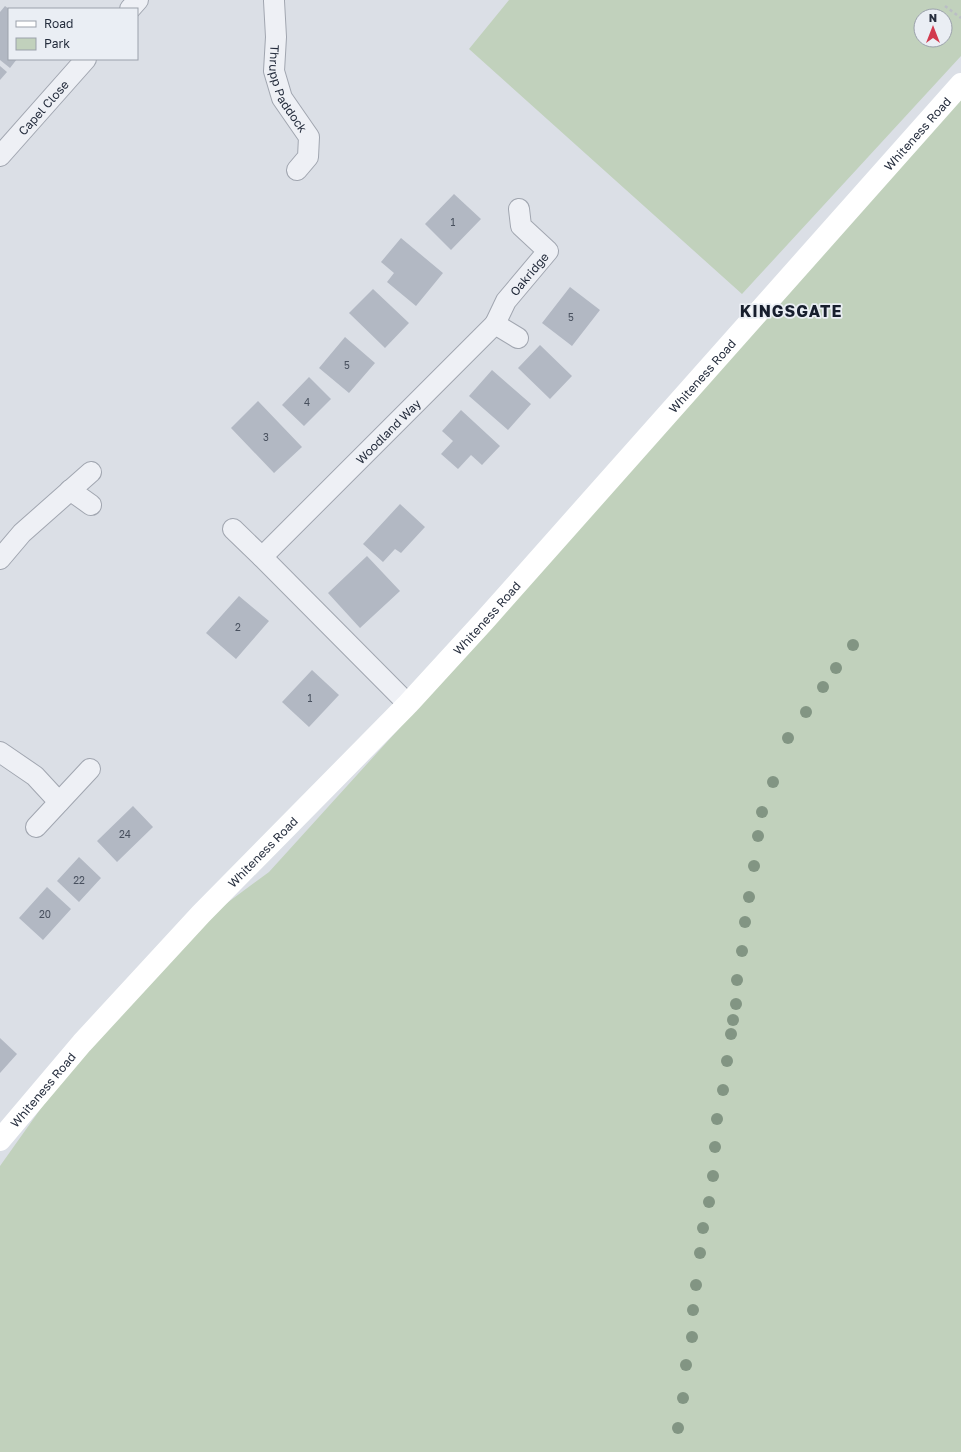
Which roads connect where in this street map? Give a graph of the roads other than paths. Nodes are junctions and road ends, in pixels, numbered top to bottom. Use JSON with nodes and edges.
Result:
{"nodes":[{"id":1,"x":138,"y":0,"type":"edge"},
{"id":2,"x":274,"y":0,"type":"edge"},
{"id":3,"x":131,"y":8,"type":"edge"},
{"id":4,"x":85,"y":60,"type":"edge"},
{"id":5,"x":961,"y":84,"type":"edge"},
{"id":6,"x":0,"y":156,"type":"edge"},
{"id":7,"x":297,"y":170,"type":"dead end"},
{"id":8,"x":519,"y":209,"type":"dead end"},
{"id":9,"x":495,"y":324,"type":"junction"},
{"id":10,"x":518,"y":338,"type":"dead end"},
{"id":11,"x":91,"y":472,"type":"dead end"},
{"id":12,"x":70,"y":490,"type":"junction"},
{"id":13,"x":91,"y":505,"type":"dead end"},
{"id":14,"x":233,"y":529,"type":"dead end"},
{"id":15,"x":262,"y":557,"type":"junction"},
{"id":16,"x":0,"y":559,"type":"edge"},
{"id":17,"x":408,"y":704,"type":"junction"},
{"id":18,"x":0,"y":752,"type":"edge"},
{"id":19,"x":90,"y":769,"type":"dead end"},
{"id":20,"x":59,"y":802,"type":"junction"},
{"id":21,"x":36,"y":827,"type":"dead end"},
{"id":22,"x":0,"y":1140,"type":"edge"}],
"edges":[{"from":1,"to":3,"type":"street"},
{"from":2,"to":7,"type":"street","name":"Thrupp Paddock"},
{"from":4,"to":6,"type":"street","name":"Capel Close"},
{"from":5,"to":17,"type":"main road","name":"Whiteness Road"},
{"from":8,"to":9,"type":"street","name":"Oakridge"},
{"from":9,"to":10,"type":"street"},
{"from":9,"to":15,"type":"street","name":"Woodland Way"},
{"from":11,"to":12,"type":"street"},
{"from":12,"to":13,"type":"street"},
{"from":12,"to":16,"type":"street"},
{"from":14,"to":15,"type":"street"},
{"from":15,"to":17,"type":"street"},
{"from":17,"to":22,"type":"main road","name":"Whiteness Road"},
{"from":18,"to":20,"type":"street"},
{"from":19,"to":20,"type":"street"},
{"from":20,"to":21,"type":"street"}]}
